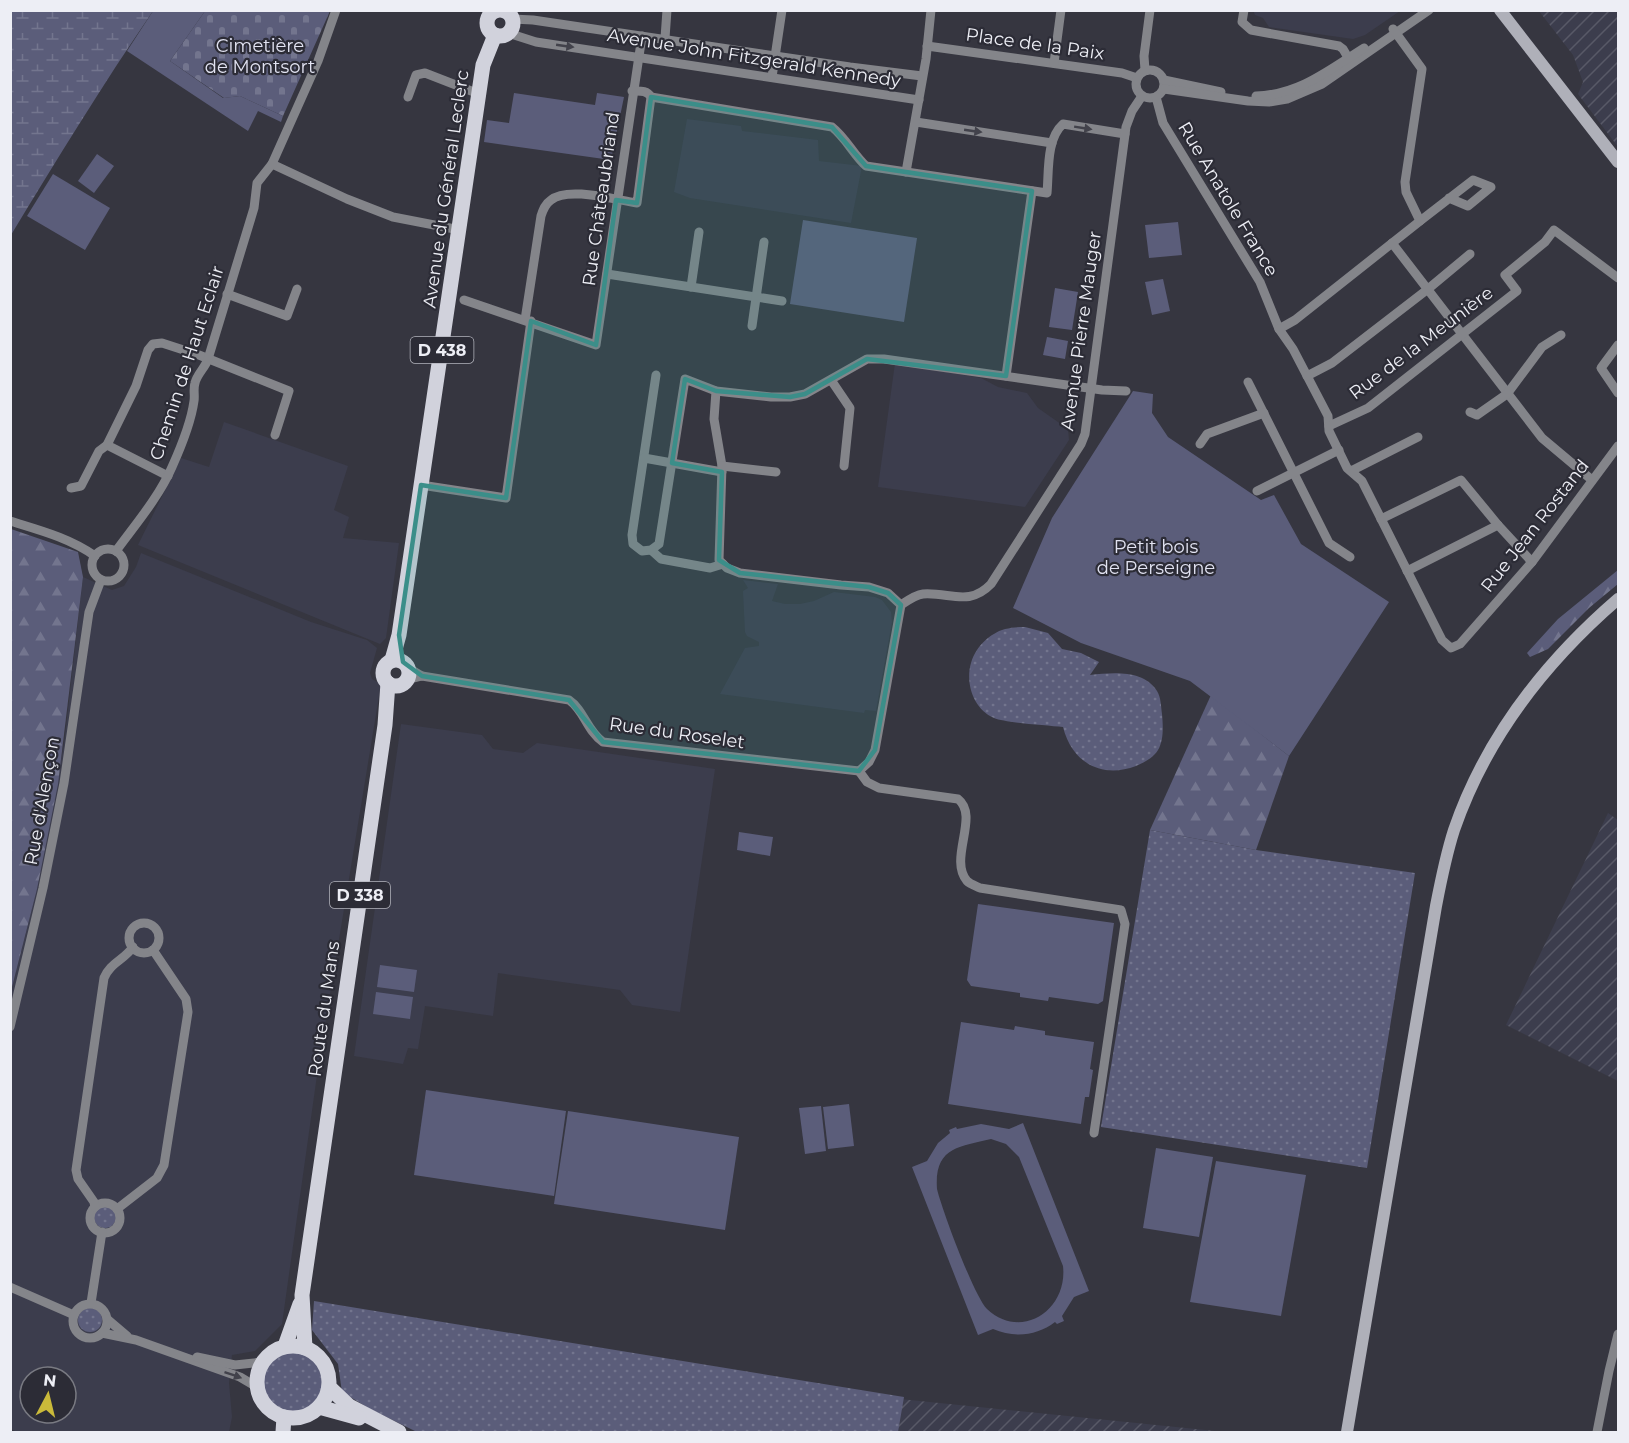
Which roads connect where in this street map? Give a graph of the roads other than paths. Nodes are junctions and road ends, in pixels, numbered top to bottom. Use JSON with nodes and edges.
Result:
{"nodes":[{"id":1,"x":336,"y":10,"type":"edge"},
{"id":2,"x":668,"y":10,"type":"edge"},
{"id":3,"x":782,"y":10,"type":"edge"},
{"id":4,"x":931,"y":10,"type":"edge"},
{"id":5,"x":1061,"y":10,"type":"edge"},
{"id":6,"x":1150,"y":10,"type":"edge"},
{"id":7,"x":1244,"y":10,"type":"edge"},
{"id":8,"x":1418,"y":10,"type":"edge"},
{"id":9,"x":1429,"y":10,"type":"edge"},
{"id":10,"x":1500,"y":11,"type":"edge"},
{"id":11,"x":503,"y":22,"type":"edge"},
{"id":12,"x":1395,"y":31,"type":"junction"},
{"id":13,"x":642,"y":36,"type":"junction"},
{"id":14,"x":665,"y":38,"type":"junction"},
{"id":15,"x":927,"y":46,"type":"junction"},
{"id":16,"x":774,"y":55,"type":"junction"},
{"id":17,"x":639,"y":58,"type":"junction"},
{"id":18,"x":1350,"y":61,"type":"junction"},
{"id":19,"x":1054,"y":63,"type":"junction"},
{"id":20,"x":1145,"y":70,"type":"junction"},
{"id":21,"x":922,"y":76,"type":"junction"},
{"id":22,"x":772,"y":77,"type":"junction"},
{"id":23,"x":1137,"y":78,"type":"junction"},
{"id":24,"x":1164,"y":85,"type":"junction"},
{"id":25,"x":632,"y":91,"type":"junction"},
{"id":26,"x":479,"y":94,"type":"junction"},
{"id":27,"x":1143,"y":96,"type":"junction"},
{"id":28,"x":408,"y":97,"type":"dead end"},
{"id":29,"x":651,"y":97,"type":"junction"},
{"id":30,"x":1156,"y":97,"type":"junction"},
{"id":31,"x":919,"y":100,"type":"junction"},
{"id":32,"x":915,"y":122,"type":"junction"},
{"id":33,"x":1125,"y":134,"type":"junction"},
{"id":34,"x":1052,"y":143,"type":"junction"},
{"id":35,"x":1618,"y":162,"type":"edge"},
{"id":36,"x":272,"y":164,"type":"junction"},
{"id":37,"x":906,"y":172,"type":"junction"},
{"id":38,"x":1032,"y":190,"type":"junction"},
{"id":39,"x":1449,"y":198,"type":"dead end"},
{"id":40,"x":616,"y":200,"type":"junction"},
{"id":41,"x":1420,"y":221,"type":"junction"},
{"id":42,"x":460,"y":230,"type":"junction"},
{"id":43,"x":699,"y":232,"type":"dead end"},
{"id":44,"x":764,"y":242,"type":"dead end"},
{"id":45,"x":1392,"y":243,"type":"junction"},
{"id":46,"x":1470,"y":254,"type":"dead end"},
{"id":47,"x":607,"y":274,"type":"junction"},
{"id":48,"x":1618,"y":278,"type":"edge"},
{"id":49,"x":691,"y":287,"type":"junction"},
{"id":50,"x":297,"y":289,"type":"dead end"},
{"id":51,"x":1428,"y":290,"type":"junction"},
{"id":52,"x":227,"y":294,"type":"junction"},
{"id":53,"x":756,"y":297,"type":"junction"},
{"id":54,"x":464,"y":300,"type":"dead end"},
{"id":55,"x":782,"y":301,"type":"dead end"},
{"id":56,"x":528,"y":320,"type":"junction"},
{"id":57,"x":752,"y":326,"type":"dead end"},
{"id":58,"x":1279,"y":329,"type":"junction"},
{"id":59,"x":1461,"y":335,"type":"junction"},
{"id":60,"x":1561,"y":335,"type":"dead end"},
{"id":61,"x":1618,"y":345,"type":"edge"},
{"id":62,"x":208,"y":359,"type":"junction"},
{"id":63,"x":656,"y":375,"type":"dead end"},
{"id":64,"x":1006,"y":376,"type":"junction"},
{"id":65,"x":1307,"y":376,"type":"junction"},
{"id":66,"x":831,"y":380,"type":"junction"},
{"id":67,"x":1248,"y":382,"type":"dead end"},
{"id":68,"x":1091,"y":388,"type":"junction"},
{"id":69,"x":716,"y":391,"type":"junction"},
{"id":70,"x":1126,"y":391,"type":"dead end"},
{"id":71,"x":1506,"y":393,"type":"junction"},
{"id":72,"x":1618,"y":393,"type":"edge"},
{"id":73,"x":1470,"y":412,"type":"dead end"},
{"id":74,"x":1264,"y":413,"type":"junction"},
{"id":75,"x":1329,"y":426,"type":"junction"},
{"id":76,"x":275,"y":435,"type":"dead end"},
{"id":77,"x":1418,"y":437,"type":"dead end"},
{"id":78,"x":1200,"y":444,"type":"dead end"},
{"id":79,"x":107,"y":445,"type":"junction"},
{"id":80,"x":1618,"y":446,"type":"edge"},
{"id":81,"x":1339,"y":450,"type":"junction"},
{"id":82,"x":644,"y":458,"type":"junction"},
{"id":83,"x":672,"y":463,"type":"junction"},
{"id":84,"x":844,"y":466,"type":"dead end"},
{"id":85,"x":722,"y":469,"type":"junction"},
{"id":86,"x":1351,"y":471,"type":"junction"},
{"id":87,"x":776,"y":472,"type":"dead end"},
{"id":88,"x":1294,"y":473,"type":"junction"},
{"id":89,"x":168,"y":476,"type":"junction"},
{"id":90,"x":1592,"y":480,"type":"junction"},
{"id":91,"x":421,"y":485,"type":"junction"},
{"id":92,"x":71,"y":488,"type":"dead end"},
{"id":93,"x":1257,"y":491,"type":"dead end"},
{"id":94,"x":1381,"y":519,"type":"junction"},
{"id":95,"x":10,"y":521,"type":"edge"},
{"id":96,"x":1498,"y":525,"type":"junction"},
{"id":97,"x":646,"y":550,"type":"junction"},
{"id":98,"x":116,"y":551,"type":"junction"},
{"id":99,"x":94,"y":556,"type":"junction"},
{"id":100,"x":1350,"y":557,"type":"dead end"},
{"id":101,"x":1532,"y":562,"type":"junction"},
{"id":102,"x":723,"y":564,"type":"junction"},
{"id":103,"x":1407,"y":571,"type":"junction"},
{"id":104,"x":101,"y":580,"type":"junction"},
{"id":105,"x":1618,"y":599,"type":"edge"},
{"id":106,"x":901,"y":605,"type":"junction"},
{"id":107,"x":1451,"y":648,"type":"joint"},
{"id":108,"x":399,"y":673,"type":"junction"},
{"id":109,"x":859,"y":771,"type":"junction"},
{"id":110,"x":133,"y":947,"type":"junction"},
{"id":111,"x":153,"y":950,"type":"junction"},
{"id":112,"x":10,"y":1027,"type":"edge"},
{"id":113,"x":1094,"y":1133,"type":"dead end"},
{"id":114,"x":95,"y":1207,"type":"junction"},
{"id":115,"x":117,"y":1209,"type":"junction"},
{"id":116,"x":102,"y":1232,"type":"junction"},
{"id":117,"x":10,"y":1287,"type":"edge"},
{"id":118,"x":302,"y":1298,"type":"junction"},
{"id":119,"x":91,"y":1303,"type":"junction"},
{"id":120,"x":74,"y":1315,"type":"junction"},
{"id":121,"x":107,"y":1319,"type":"junction"},
{"id":122,"x":102,"y":1333,"type":"junction"},
{"id":123,"x":1618,"y":1334,"type":"edge"},
{"id":124,"x":127,"y":1336,"type":"junction"},
{"id":125,"x":285,"y":1346,"type":"junction"},
{"id":126,"x":305,"y":1348,"type":"junction"},
{"id":127,"x":168,"y":1351,"type":"junction"},
{"id":128,"x":262,"y":1362,"type":"junction"},
{"id":129,"x":257,"y":1387,"type":"junction"},
{"id":130,"x":328,"y":1387,"type":"junction"},
{"id":131,"x":319,"y":1407,"type":"junction"},
{"id":132,"x":283,"y":1425,"type":"edge"},
{"id":133,"x":390,"y":1432,"type":"edge"},
{"id":134,"x":399,"y":1432,"type":"edge"},
{"id":135,"x":1347,"y":1432,"type":"edge"},
{"id":136,"x":1597,"y":1432,"type":"edge"}],
"edges":[{"from":1,"to":36,"type":"street","name":"Chemin de Haut Eclair"},
{"from":2,"to":14,"type":"street"},
{"from":3,"to":16,"type":"street"},
{"from":4,"to":15,"type":"street"},
{"from":5,"to":19,"type":"street"},
{"from":6,"to":20,"type":"street"},
{"from":7,"to":18,"type":"street"},
{"from":8,"to":12,"type":"street"},
{"from":9,"to":12,"type":"street"},
{"from":10,"to":35,"type":"main road"},
{"from":11,"to":13,"type":"street","name":"Avenue John Fitzgerald Kennedy"},
{"from":11,"to":17,"type":"street","name":"Avenue John Fitzgerald Kennedy","one_way":true},
{"from":11,"to":26,"type":"main road","name":"Avenue du Général Leclerc","number":"D 438"},
{"from":12,"to":18,"type":"street"},
{"from":12,"to":41,"type":"street"},
{"from":13,"to":14,"type":"street","name":"Avenue John Fitzgerald Kennedy"},
{"from":13,"to":17,"type":"street","name":"Rue Châteaubriand"},
{"from":14,"to":16,"type":"street","name":"Avenue John Fitzgerald Kennedy"},
{"from":15,"to":19,"type":"street","name":"Place de la Paix"},
{"from":15,"to":21,"type":"street"},
{"from":16,"to":21,"type":"street","name":"Avenue John Fitzgerald Kennedy"},
{"from":16,"to":22,"type":"street"},
{"from":17,"to":22,"type":"street","name":"Avenue John Fitzgerald Kennedy"},
{"from":17,"to":25,"type":"street","name":"Rue Châteaubriand"},
{"from":18,"to":24,"type":"street"},
{"from":19,"to":23,"type":"street","name":"Place de la Paix"},
{"from":20,"to":23,"type":"street"},
{"from":20,"to":24,"type":"street"},
{"from":21,"to":31,"type":"street","name":"Avenue John Fitzgerald Kennedy"},
{"from":22,"to":31,"type":"street","name":"Avenue John Fitzgerald Kennedy"},
{"from":23,"to":27,"type":"street"},
{"from":24,"to":30,"type":"street"},
{"from":25,"to":29,"type":"street"},
{"from":25,"to":40,"type":"street","name":"Rue Châteaubriand"},
{"from":26,"to":28,"type":"street"},
{"from":26,"to":42,"type":"main road","name":"Avenue du Général Leclerc","number":"D 438"},
{"from":27,"to":30,"type":"street"},
{"from":27,"to":33,"type":"street","name":"Avenue Pierre Mauger"},
{"from":29,"to":37,"type":"street"},
{"from":29,"to":40,"type":"street"},
{"from":30,"to":58,"type":"street","name":"Rue Anatole France"},
{"from":31,"to":32,"type":"street"},
{"from":32,"to":34,"type":"street","one_way":true},
{"from":32,"to":37,"type":"street"},
{"from":34,"to":33,"type":"street","one_way":true},
{"from":33,"to":68,"type":"street","name":"Avenue Pierre Mauger"},
{"from":34,"to":38,"type":"street"},
{"from":36,"to":42,"type":"street"},
{"from":36,"to":52,"type":"street","name":"Chemin de Haut Eclair"},
{"from":37,"to":38,"type":"street"},
{"from":38,"to":64,"type":"street"},
{"from":39,"to":41,"type":"street"},
{"from":40,"to":47,"type":"street","name":"Rue Châteaubriand"},
{"from":40,"to":56,"type":"street"},
{"from":41,"to":45,"type":"street"},
{"from":42,"to":91,"type":"main road","name":"Avenue du Général Leclerc","number":"D 438"},
{"from":43,"to":49,"type":"street"},
{"from":44,"to":53,"type":"street"},
{"from":45,"to":51,"type":"street"},
{"from":45,"to":58,"type":"street"},
{"from":46,"to":51,"type":"street"},
{"from":47,"to":49,"type":"street"},
{"from":47,"to":56,"type":"street","name":"Rue Châteaubriand"},
{"from":48,"to":59,"type":"street","name":"Rue de la Meunière"},
{"from":49,"to":53,"type":"street"},
{"from":50,"to":52,"type":"street"},
{"from":51,"to":59,"type":"street"},
{"from":51,"to":65,"type":"street"},
{"from":52,"to":62,"type":"street","name":"Chemin de Haut Eclair"},
{"from":53,"to":55,"type":"street"},
{"from":53,"to":57,"type":"street"},
{"from":54,"to":56,"type":"street"},
{"from":56,"to":91,"type":"street"},
{"from":58,"to":65,"type":"street","name":"Rue Anatole France"},
{"from":59,"to":71,"type":"street"},
{"from":59,"to":75,"type":"street","name":"Rue de la Meunière"},
{"from":60,"to":71,"type":"street"},
{"from":61,"to":72,"type":"street"},
{"from":62,"to":76,"type":"street"},
{"from":62,"to":79,"type":"street"},
{"from":62,"to":89,"type":"street","name":"Chemin de Haut Eclair"},
{"from":63,"to":82,"type":"street"},
{"from":64,"to":66,"type":"street"},
{"from":64,"to":68,"type":"street"},
{"from":65,"to":75,"type":"street","name":"Rue Anatole France"},
{"from":66,"to":69,"type":"street"},
{"from":66,"to":84,"type":"street"},
{"from":67,"to":74,"type":"street"},
{"from":68,"to":70,"type":"street"},
{"from":68,"to":106,"type":"street","name":"Avenue Pierre Mauger"},
{"from":69,"to":83,"type":"street"},
{"from":69,"to":85,"type":"street"},
{"from":71,"to":73,"type":"street"},
{"from":71,"to":90,"type":"street"},
{"from":74,"to":78,"type":"street"},
{"from":74,"to":88,"type":"street"},
{"from":75,"to":81,"type":"street","name":"Rue Anatole France"},
{"from":77,"to":86,"type":"street"},
{"from":79,"to":89,"type":"street"},
{"from":79,"to":92,"type":"street"},
{"from":80,"to":90,"type":"street","name":"Rue Jean Rostand"},
{"from":81,"to":86,"type":"street","name":"Rue Anatole France"},
{"from":81,"to":88,"type":"street"},
{"from":82,"to":83,"type":"street"},
{"from":82,"to":97,"type":"street"},
{"from":83,"to":85,"type":"street"},
{"from":83,"to":97,"type":"street"},
{"from":85,"to":87,"type":"street"},
{"from":85,"to":102,"type":"street"},
{"from":86,"to":94,"type":"street","name":"Rue Anatole France"},
{"from":88,"to":93,"type":"street"},
{"from":88,"to":100,"type":"street"},
{"from":89,"to":98,"type":"street","name":"Chemin de Haut Eclair"},
{"from":90,"to":101,"type":"street","name":"Rue Jean Rostand"},
{"from":91,"to":108,"type":"main road","name":"Avenue du Général Leclerc","number":"D 438"},
{"from":94,"to":96,"type":"street"},
{"from":94,"to":103,"type":"street","name":"Rue Anatole France"},
{"from":95,"to":99,"type":"street"},
{"from":96,"to":101,"type":"street"},
{"from":96,"to":103,"type":"street"},
{"from":97,"to":102,"type":"street"},
{"from":98,"to":99,"type":"street"},
{"from":98,"to":104,"type":"street"},
{"from":99,"to":104,"type":"street"},
{"from":101,"to":107,"type":"street","name":"Rue Jean Rostand"},
{"from":102,"to":106,"type":"street"},
{"from":103,"to":107,"type":"street","name":"Rue Anatole France"},
{"from":104,"to":112,"type":"street","name":"Rue d'Alençon"},
{"from":105,"to":135,"type":"main road"},
{"from":106,"to":109,"type":"street"},
{"from":108,"to":109,"type":"street","name":"Rue du Roselet"},
{"from":108,"to":118,"type":"main road","name":"Route du Mans","number":"D 338"},
{"from":109,"to":113,"type":"street"},
{"from":110,"to":111,"type":"street"},
{"from":110,"to":111,"type":"street"},
{"from":110,"to":114,"type":"street"},
{"from":111,"to":115,"type":"street"},
{"from":114,"to":115,"type":"street"},
{"from":114,"to":116,"type":"street"},
{"from":115,"to":116,"type":"street"},
{"from":116,"to":119,"type":"street"},
{"from":117,"to":120,"type":"street"},
{"from":118,"to":125,"type":"main road","name":"Route du Mans","number":"D 338"},
{"from":118,"to":126,"type":"main road","name":"Route du Mans","number":"D 338"},
{"from":119,"to":120,"type":"street"},
{"from":119,"to":121,"type":"street"},
{"from":120,"to":122,"type":"street"},
{"from":121,"to":122,"type":"street"},
{"from":121,"to":124,"type":"street"},
{"from":122,"to":124,"type":"street"},
{"from":123,"to":136,"type":"street"},
{"from":124,"to":127,"type":"street"},
{"from":125,"to":126,"type":"main road"},
{"from":125,"to":128,"type":"main road"},
{"from":126,"to":130,"type":"main road"},
{"from":127,"to":128,"type":"street"},
{"from":127,"to":129,"type":"street","one_way":true},
{"from":128,"to":129,"type":"main road"},
{"from":129,"to":132,"type":"main road"},
{"from":130,"to":131,"type":"main road"},
{"from":130,"to":134,"type":"main road"},
{"from":131,"to":132,"type":"main road"},
{"from":131,"to":133,"type":"main road"}]}
